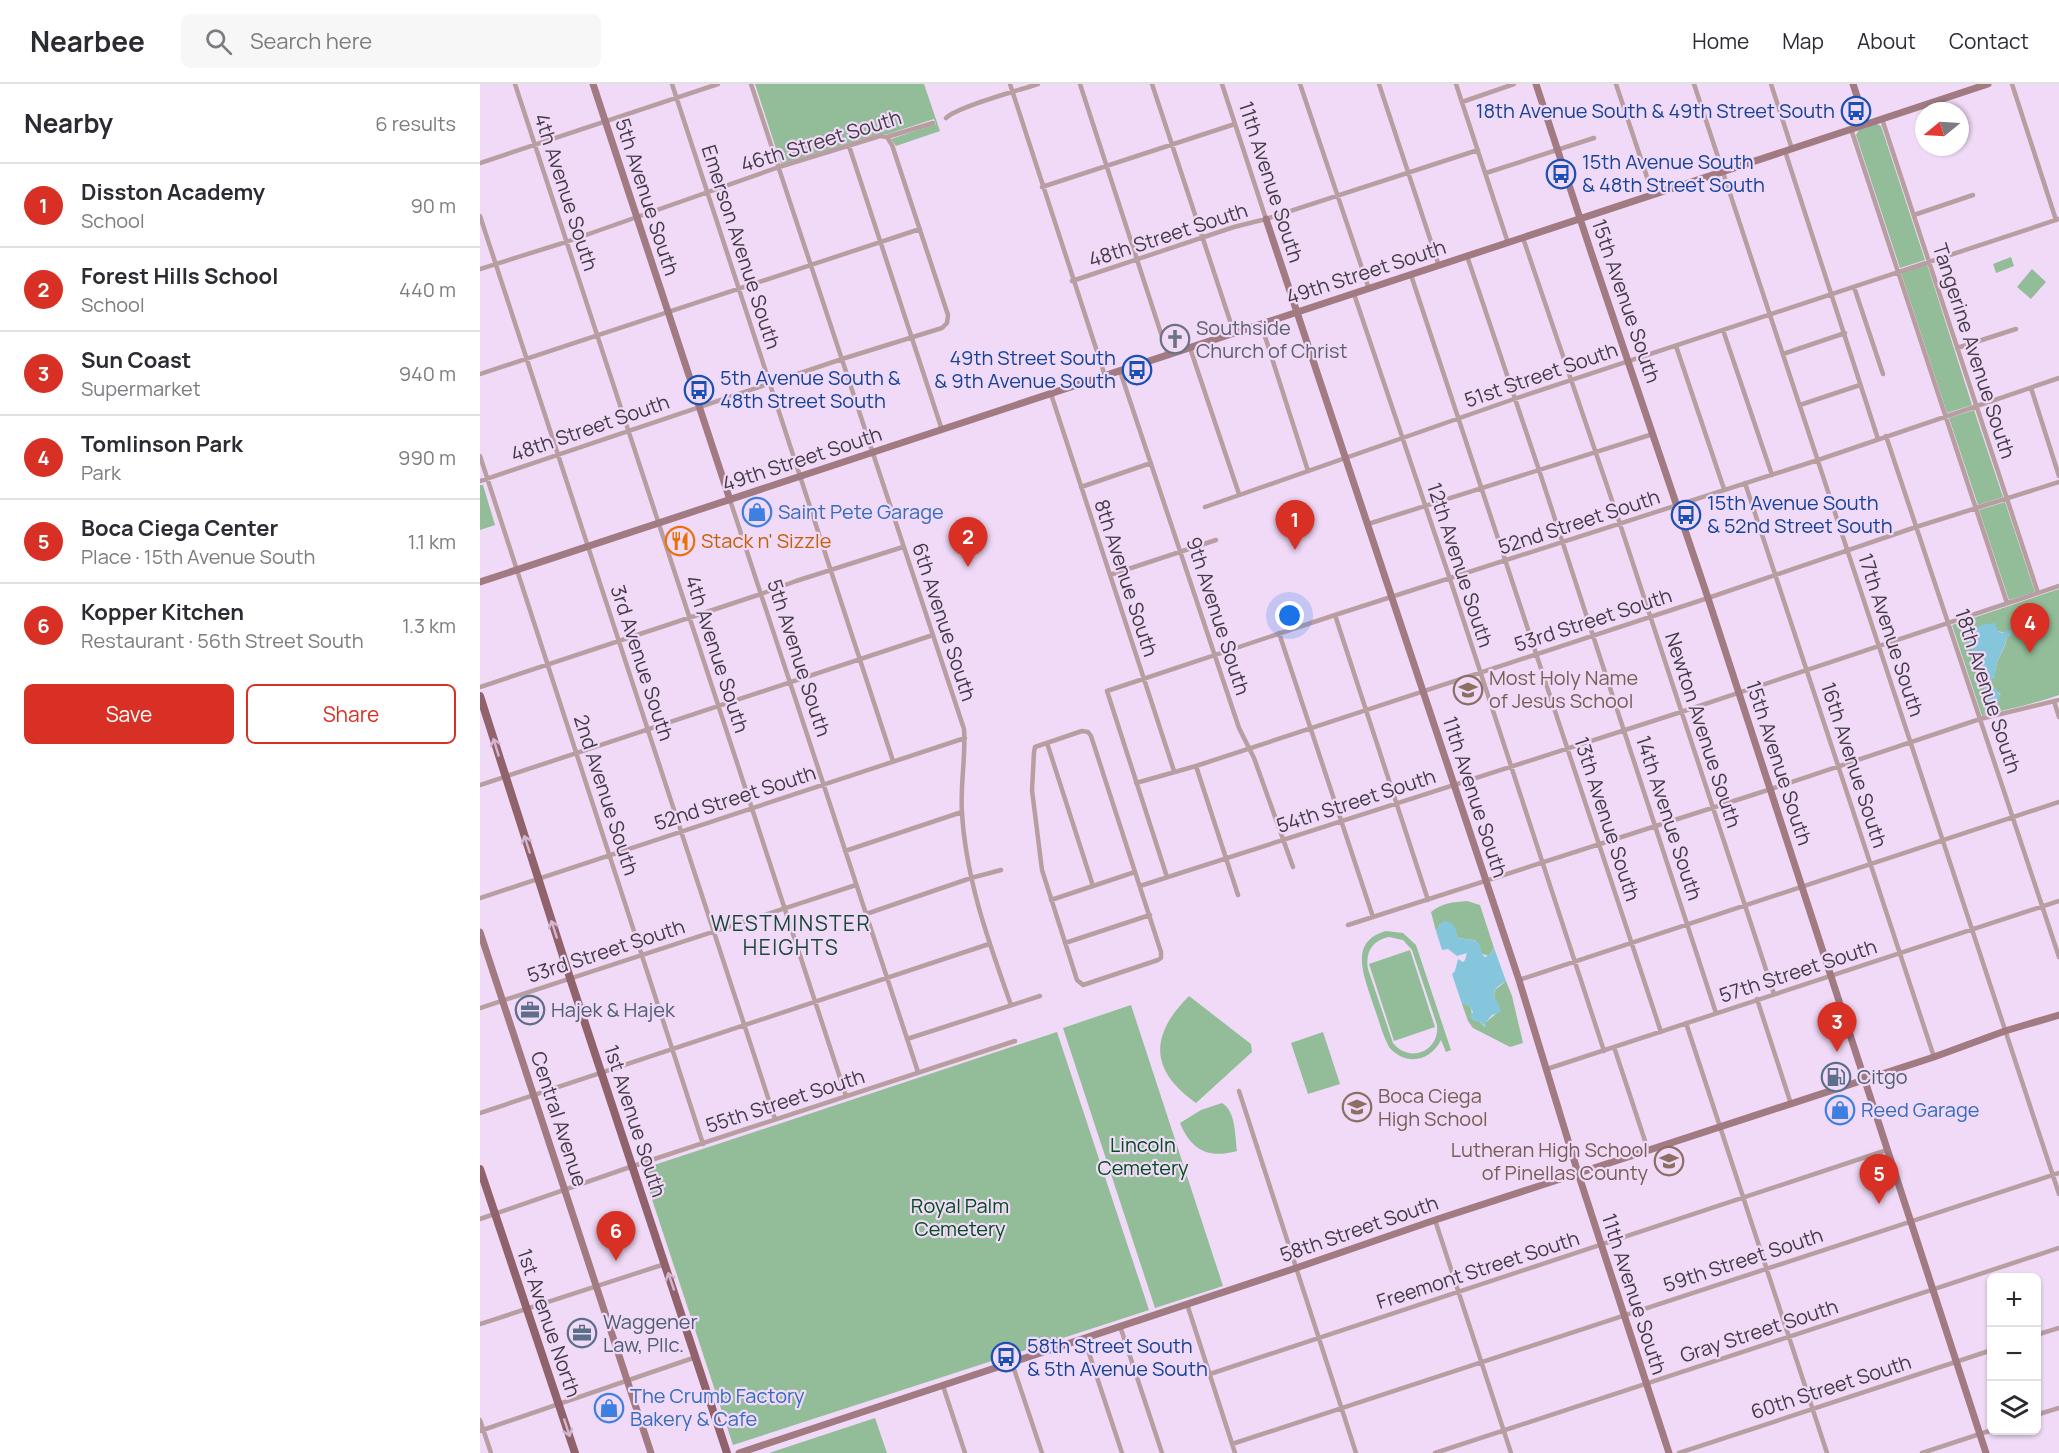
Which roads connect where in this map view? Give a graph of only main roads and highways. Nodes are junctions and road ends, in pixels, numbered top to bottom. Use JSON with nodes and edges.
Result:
{"nodes":[{"id":1,"x":480,"y":696,"type":"edge"},
{"id":2,"x":480,"y":1169,"type":"edge"},
{"id":3,"x":575,"y":1453,"type":"edge"},
{"id":4,"x":728,"y":1453,"type":"edge"}],
"edges":[{"from":4,"to":1,"type":"main road","name":"1st Avenue South","one_way":true},
{"from":2,"to":3,"type":"main road","name":"1st Avenue North","one_way":true}]}
